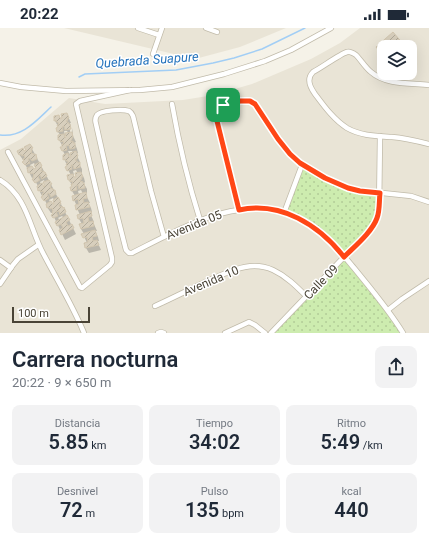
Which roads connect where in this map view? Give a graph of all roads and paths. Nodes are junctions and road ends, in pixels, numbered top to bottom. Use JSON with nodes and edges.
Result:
{"nodes":[{"id":1,"x":138,"y":28,"type":"edge"},
{"id":2,"x":162,"y":28,"type":"edge"},
{"id":3,"x":206,"y":28,"type":"edge"},
{"id":4,"x":331,"y":28,"type":"edge"},
{"id":5,"x":217,"y":32,"type":"dead end"},
{"id":6,"x":160,"y":35,"type":"junction"},
{"id":7,"x":153,"y":54,"type":"dead end"},
{"id":8,"x":0,"y":83,"type":"edge"},
{"id":9,"x":429,"y":85,"type":"edge"},
{"id":10,"x":130,"y":90,"type":"junction"},
{"id":11,"x":172,"y":104,"type":"dead end"},
{"id":12,"x":380,"y":136,"type":"junction"},
{"id":13,"x":429,"y":144,"type":"edge"},
{"id":14,"x":8,"y":152,"type":"dead end"},
{"id":15,"x":302,"y":166,"type":"junction"},
{"id":16,"x":0,"y":180,"type":"edge"},
{"id":17,"x":380,"y":193,"type":"junction"},
{"id":18,"x":429,"y":202,"type":"edge"},
{"id":19,"x":239,"y":210,"type":"junction"},
{"id":20,"x":284,"y":213,"type":"junction"},
{"id":21,"x":200,"y":220,"type":"junction"},
{"id":22,"x":164,"y":237,"type":"junction"},
{"id":23,"x":38,"y":245,"type":"junction"},
{"id":24,"x":344,"y":257,"type":"junction"},
{"id":25,"x":0,"y":260,"type":"edge"},
{"id":26,"x":11,"y":268,"type":"junction"},
{"id":27,"x":429,"y":281,"type":"edge"},
{"id":28,"x":0,"y":284,"type":"edge"},
{"id":29,"x":306,"y":296,"type":"junction"},
{"id":30,"x":155,"y":306,"type":"dead end"},
{"id":31,"x":388,"y":310,"type":"junction"},
{"id":32,"x":84,"y":333,"type":"edge"},
{"id":33,"x":158,"y":333,"type":"edge"},
{"id":34,"x":164,"y":333,"type":"edge"},
{"id":35,"x":225,"y":333,"type":"edge"},
{"id":36,"x":265,"y":333,"type":"edge"},
{"id":37,"x":271,"y":333,"type":"edge"},
{"id":38,"x":403,"y":333,"type":"edge"}],
"edges":[{"from":1,"to":6,"type":"street"},
{"from":2,"to":6,"type":"street"},
{"from":3,"to":5,"type":"street"},
{"from":4,"to":10,"type":"street"},
{"from":6,"to":7,"type":"street"},
{"from":8,"to":10,"type":"street"},
{"from":9,"to":12,"type":"street"},
{"from":10,"to":14,"type":"street"},
{"from":11,"to":21,"type":"street"},
{"from":12,"to":13,"type":"street"},
{"from":12,"to":17,"type":"street","name":"Calle 09"},
{"from":15,"to":17,"type":"street"},
{"from":15,"to":19,"type":"street"},
{"from":15,"to":20,"type":"street"},
{"from":16,"to":23,"type":"street"},
{"from":17,"to":18,"type":"street"},
{"from":17,"to":24,"type":"street","name":"Calle 09"},
{"from":19,"to":20,"type":"street","name":"Avenida 05"},
{"from":19,"to":21,"type":"street","name":"Avenida 05"},
{"from":20,"to":24,"type":"street","name":"Avenida 05"},
{"from":21,"to":22,"type":"street","name":"Avenida 05"},
{"from":22,"to":22,"type":"street","name":"Avenida 05"},
{"from":23,"to":26,"type":"street"},
{"from":23,"to":32,"type":"street"},
{"from":24,"to":29,"type":"street","name":"Calle 09"},
{"from":24,"to":31,"type":"street","name":"Avenida 05"},
{"from":25,"to":26,"type":"street"},
{"from":26,"to":28,"type":"street"},
{"from":27,"to":31,"type":"street"},
{"from":29,"to":30,"type":"street","name":"Avenida 10"},
{"from":29,"to":37,"type":"street","name":"Calle 09"},
{"from":31,"to":38,"type":"street","name":"Avenida 05"},
{"from":33,"to":34,"type":"street"},
{"from":35,"to":36,"type":"street"}]}
